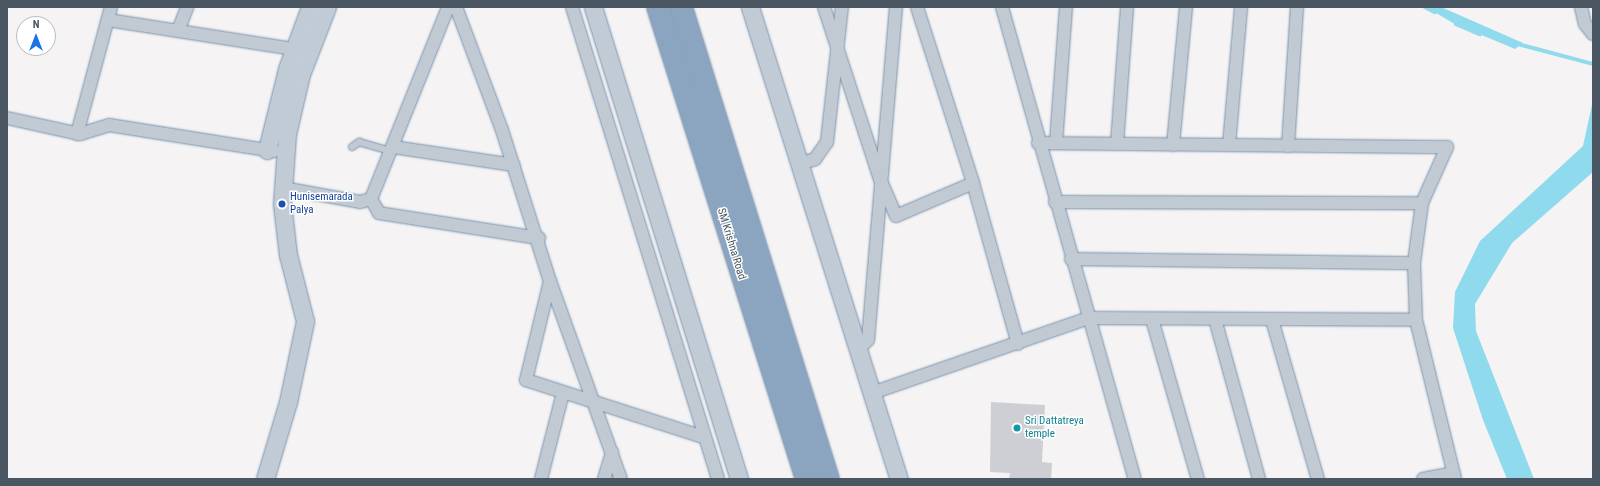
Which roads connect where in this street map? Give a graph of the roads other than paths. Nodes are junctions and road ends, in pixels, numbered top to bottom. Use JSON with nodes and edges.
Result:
{"nodes":[{"id":1,"x":112,"y":7,"type":"edge"},
{"id":2,"x":187,"y":7,"type":"edge"},
{"id":3,"x":310,"y":7,"type":"edge"},
{"id":4,"x":327,"y":7,"type":"edge"},
{"id":5,"x":448,"y":7,"type":"edge"},
{"id":6,"x":456,"y":7,"type":"edge"},
{"id":7,"x":572,"y":7,"type":"edge"},
{"id":8,"x":593,"y":7,"type":"edge"},
{"id":9,"x":658,"y":7,"type":"edge"},
{"id":10,"x":682,"y":7,"type":"edge"},
{"id":11,"x":750,"y":7,"type":"edge"},
{"id":12,"x":824,"y":7,"type":"edge"},
{"id":13,"x":842,"y":7,"type":"edge"},
{"id":14,"x":896,"y":7,"type":"edge"},
{"id":15,"x":917,"y":7,"type":"edge"},
{"id":16,"x":1002,"y":7,"type":"edge"},
{"id":17,"x":1012,"y":7,"type":"edge"},
{"id":18,"x":1066,"y":7,"type":"edge"},
{"id":19,"x":1127,"y":7,"type":"edge"},
{"id":20,"x":1186,"y":7,"type":"edge"},
{"id":21,"x":1241,"y":7,"type":"edge"},
{"id":22,"x":1297,"y":7,"type":"edge"},
{"id":23,"x":1581,"y":7,"type":"edge"},
{"id":24,"x":108,"y":20,"type":"junction"},
{"id":25,"x":1008,"y":24,"type":"junction"},
{"id":26,"x":178,"y":31,"type":"junction"},
{"id":27,"x":1593,"y":34,"type":"edge"},
{"id":28,"x":294,"y":49,"type":"junction"},
{"id":29,"x":838,"y":53,"type":"junction"},
{"id":30,"x":7,"y":118,"type":"edge"},
{"id":31,"x":77,"y":134,"type":"junction"},
{"id":32,"x":1038,"y":143,"type":"junction"},
{"id":33,"x":1056,"y":144,"type":"junction"},
{"id":34,"x":1118,"y":144,"type":"junction"},
{"id":35,"x":1173,"y":145,"type":"junction"},
{"id":36,"x":1229,"y":145,"type":"junction"},
{"id":37,"x":1288,"y":146,"type":"junction"},
{"id":38,"x":352,"y":147,"type":"dead end"},
{"id":39,"x":392,"y":149,"type":"junction"},
{"id":40,"x":267,"y":150,"type":"junction"},
{"id":41,"x":285,"y":152,"type":"junction"},
{"id":42,"x":800,"y":164,"type":"junction"},
{"id":43,"x":514,"y":165,"type":"junction"},
{"id":44,"x":880,"y":180,"type":"junction"},
{"id":45,"x":973,"y":183,"type":"junction"},
{"id":46,"x":283,"y":188,"type":"junction"},
{"id":47,"x":371,"y":199,"type":"junction"},
{"id":48,"x":1054,"y":202,"type":"junction"},
{"id":49,"x":1422,"y":203,"type":"junction"},
{"id":50,"x":538,"y":238,"type":"junction"},
{"id":51,"x":1071,"y":259,"type":"junction"},
{"id":52,"x":1414,"y":263,"type":"junction"},
{"id":53,"x":550,"y":281,"type":"junction"},
{"id":54,"x":1088,"y":318,"type":"junction"},
{"id":55,"x":1152,"y":319,"type":"junction"},
{"id":56,"x":1215,"y":319,"type":"junction"},
{"id":57,"x":1272,"y":320,"type":"junction"},
{"id":58,"x":1416,"y":320,"type":"junction"},
{"id":59,"x":1018,"y":344,"type":"junction"},
{"id":60,"x":858,"y":349,"type":"junction"},
{"id":61,"x":563,"y":393,"type":"junction"},
{"id":62,"x":872,"y":393,"type":"junction"},
{"id":63,"x":596,"y":405,"type":"junction"},
{"id":64,"x":704,"y":437,"type":"junction"},
{"id":65,"x":612,"y":452,"type":"junction"},
{"id":66,"x":1454,"y":476,"type":"edge"},
{"id":67,"x":265,"y":479,"type":"edge"},
{"id":68,"x":541,"y":479,"type":"edge"},
{"id":69,"x":604,"y":479,"type":"edge"},
{"id":70,"x":621,"y":479,"type":"edge"},
{"id":71,"x":718,"y":479,"type":"edge"},
{"id":72,"x":739,"y":479,"type":"edge"},
{"id":73,"x":807,"y":479,"type":"edge"},
{"id":74,"x":828,"y":479,"type":"edge"},
{"id":75,"x":899,"y":479,"type":"edge"},
{"id":76,"x":1135,"y":479,"type":"edge"},
{"id":77,"x":1198,"y":479,"type":"edge"},
{"id":78,"x":1259,"y":479,"type":"edge"},
{"id":79,"x":1318,"y":479,"type":"edge"},
{"id":80,"x":1423,"y":479,"type":"edge"}],
"edges":[{"from":1,"to":24,"type":"street"},
{"from":2,"to":26,"type":"street"},
{"from":3,"to":28,"type":"street"},
{"from":4,"to":41,"type":"street"},
{"from":5,"to":39,"type":"street"},
{"from":6,"to":43,"type":"street"},
{"from":7,"to":64,"type":"street"},
{"from":8,"to":72,"type":"street"},
{"from":9,"to":73,"type":"highway","name":"SM Krishna Road"},
{"from":10,"to":74,"type":"highway","name":"SM Krishna Road"},
{"from":11,"to":42,"type":"street"},
{"from":12,"to":29,"type":"street"},
{"from":13,"to":29,"type":"street"},
{"from":14,"to":44,"type":"street"},
{"from":15,"to":45,"type":"street"},
{"from":16,"to":25,"type":"street"},
{"from":17,"to":25,"type":"street"},
{"from":18,"to":33,"type":"street"},
{"from":19,"to":34,"type":"street"},
{"from":20,"to":35,"type":"street"},
{"from":21,"to":36,"type":"street"},
{"from":22,"to":37,"type":"street"},
{"from":23,"to":27,"type":"street"},
{"from":24,"to":26,"type":"street"},
{"from":24,"to":31,"type":"street"},
{"from":25,"to":32,"type":"street"},
{"from":26,"to":28,"type":"street"},
{"from":28,"to":40,"type":"street"},
{"from":29,"to":42,"type":"street"},
{"from":29,"to":44,"type":"street"},
{"from":30,"to":31,"type":"street"},
{"from":31,"to":40,"type":"street"},
{"from":32,"to":33,"type":"street"},
{"from":32,"to":48,"type":"street"},
{"from":33,"to":34,"type":"street"},
{"from":34,"to":35,"type":"street"},
{"from":35,"to":36,"type":"street"},
{"from":36,"to":37,"type":"street"},
{"from":37,"to":49,"type":"street"},
{"from":38,"to":39,"type":"lane"},
{"from":39,"to":43,"type":"street"},
{"from":39,"to":47,"type":"street"},
{"from":40,"to":41,"type":"street"},
{"from":41,"to":46,"type":"street"},
{"from":42,"to":60,"type":"street"},
{"from":43,"to":50,"type":"street"},
{"from":44,"to":45,"type":"street"},
{"from":44,"to":60,"type":"street"},
{"from":45,"to":59,"type":"street"},
{"from":46,"to":47,"type":"street"},
{"from":46,"to":67,"type":"street"},
{"from":47,"to":50,"type":"street"},
{"from":48,"to":49,"type":"street"},
{"from":48,"to":51,"type":"street"},
{"from":49,"to":52,"type":"street"},
{"from":50,"to":53,"type":"street"},
{"from":51,"to":52,"type":"street"},
{"from":51,"to":54,"type":"street"},
{"from":52,"to":58,"type":"street"},
{"from":53,"to":61,"type":"street"},
{"from":53,"to":63,"type":"street"},
{"from":54,"to":55,"type":"street"},
{"from":54,"to":59,"type":"street"},
{"from":54,"to":76,"type":"street"},
{"from":55,"to":56,"type":"street"},
{"from":55,"to":77,"type":"street"},
{"from":56,"to":57,"type":"street"},
{"from":56,"to":78,"type":"street"},
{"from":57,"to":58,"type":"street"},
{"from":57,"to":79,"type":"street"},
{"from":58,"to":66,"type":"street"},
{"from":59,"to":62,"type":"street"},
{"from":60,"to":62,"type":"street"},
{"from":61,"to":63,"type":"street"},
{"from":61,"to":68,"type":"street"},
{"from":62,"to":75,"type":"street"},
{"from":63,"to":64,"type":"street"},
{"from":63,"to":65,"type":"street"},
{"from":64,"to":71,"type":"street"},
{"from":65,"to":69,"type":"street"},
{"from":65,"to":70,"type":"street"},
{"from":66,"to":80,"type":"street"}]}
